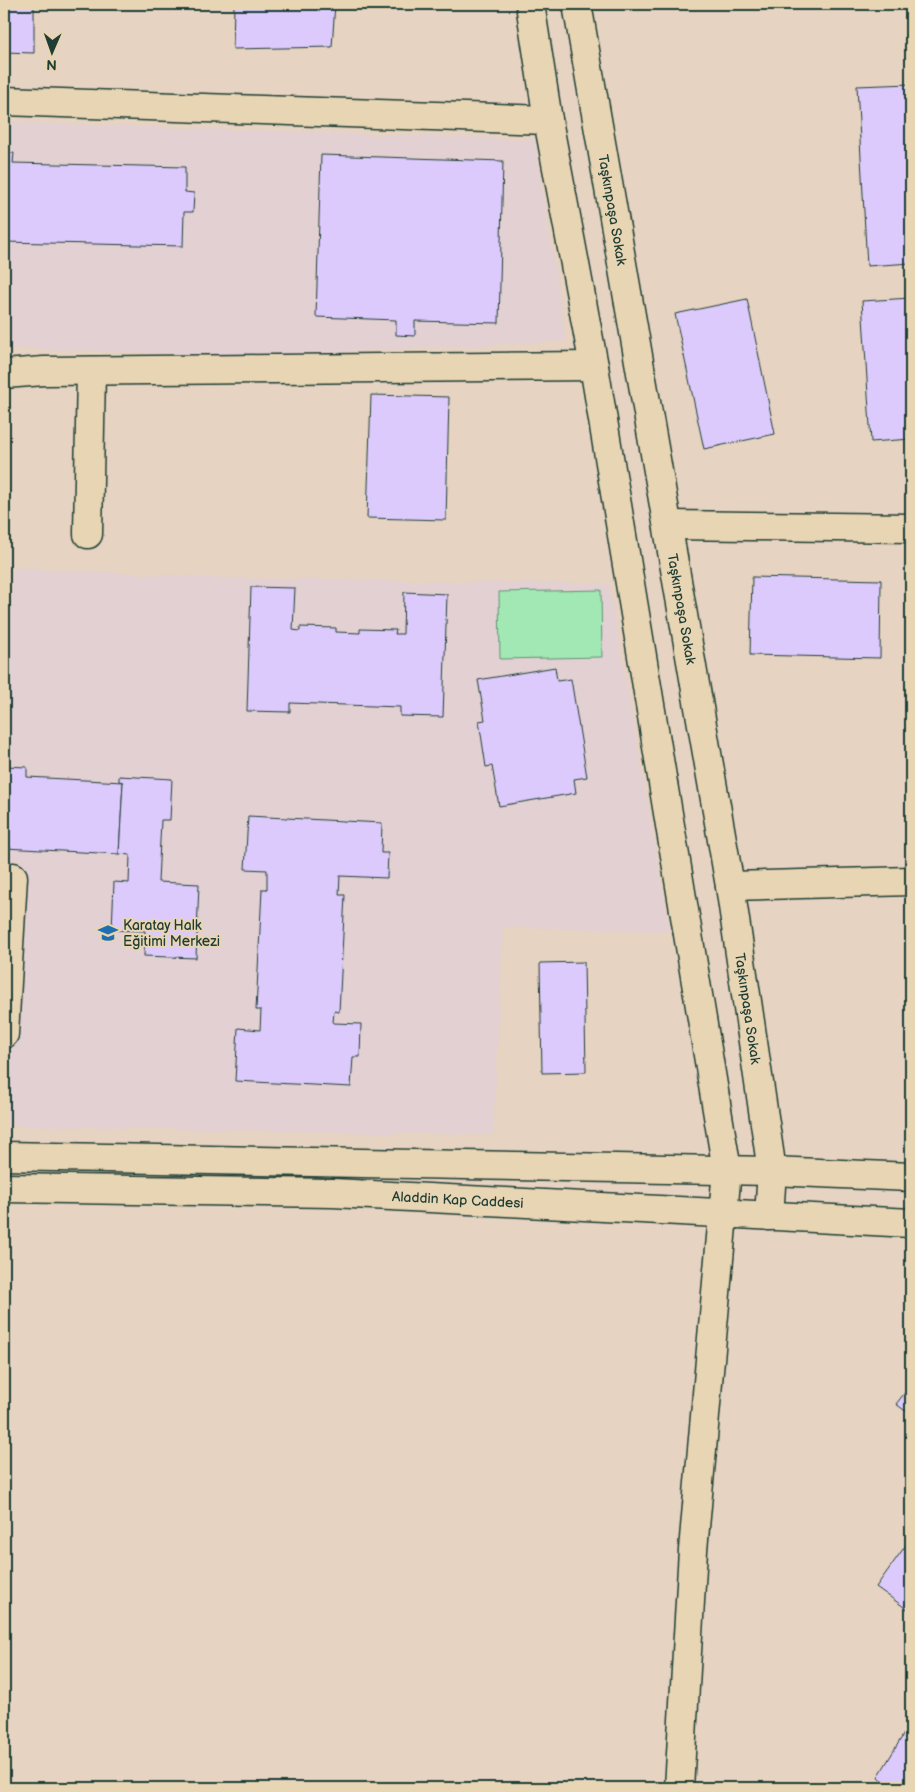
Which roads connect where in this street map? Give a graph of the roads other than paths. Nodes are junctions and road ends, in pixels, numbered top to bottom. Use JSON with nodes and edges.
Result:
{"nodes":[{"id":1,"x":530,"y":4,"type":"edge"},
{"id":2,"x":577,"y":4,"type":"edge"},
{"id":3,"x":4,"y":101,"type":"edge"},
{"id":4,"x":548,"y":120,"type":"junction"},
{"id":5,"x":594,"y":366,"type":"junction"},
{"id":6,"x":90,"y":371,"type":"junction"},
{"id":7,"x":4,"y":374,"type":"edge"},
{"id":8,"x":668,"y":525,"type":"junction"},
{"id":9,"x":911,"y":528,"type":"edge"},
{"id":10,"x":88,"y":534,"type":"dead end"},
{"id":11,"x":13,"y":877,"type":"dead end"},
{"id":12,"x":911,"y":881,"type":"edge"},
{"id":13,"x":730,"y":886,"type":"junction"},
{"id":14,"x":4,"y":1034,"type":"edge"},
{"id":15,"x":4,"y":1156,"type":"edge"},
{"id":16,"x":727,"y":1170,"type":"junction"},
{"id":17,"x":772,"y":1171,"type":"junction"},
{"id":18,"x":911,"y":1177,"type":"edge"},
{"id":19,"x":4,"y":1188,"type":"edge"},
{"id":20,"x":724,"y":1215,"type":"junction"},
{"id":21,"x":769,"y":1216,"type":"junction"},
{"id":22,"x":911,"y":1223,"type":"edge"},
{"id":23,"x":678,"y":1788,"type":"edge"}],
"edges":[{"from":1,"to":4,"type":"street"},
{"from":2,"to":8,"type":"street","name":"Taşkınpaşa Sokak"},
{"from":3,"to":4,"type":"street"},
{"from":4,"to":5,"type":"street"},
{"from":5,"to":6,"type":"street"},
{"from":5,"to":16,"type":"street"},
{"from":6,"to":7,"type":"street"},
{"from":6,"to":10,"type":"street"},
{"from":8,"to":9,"type":"street"},
{"from":8,"to":13,"type":"street","name":"Taşkınpaşa Sokak"},
{"from":11,"to":14,"type":"street"},
{"from":12,"to":13,"type":"street"},
{"from":13,"to":17,"type":"street","name":"Taşkınpaşa Sokak"},
{"from":15,"to":16,"type":"street"},
{"from":16,"to":17,"type":"street"},
{"from":16,"to":20,"type":"street"},
{"from":17,"to":18,"type":"street"},
{"from":17,"to":21,"type":"street","name":"Taşkınpaşa Sokak"},
{"from":19,"to":20,"type":"street","name":"Aladdin Kap Caddesi"},
{"from":20,"to":21,"type":"street","name":"Aladdin Kap Caddesi"},
{"from":20,"to":23,"type":"street"},
{"from":21,"to":22,"type":"street","name":"Aladdin Kap Caddesi"}]}
